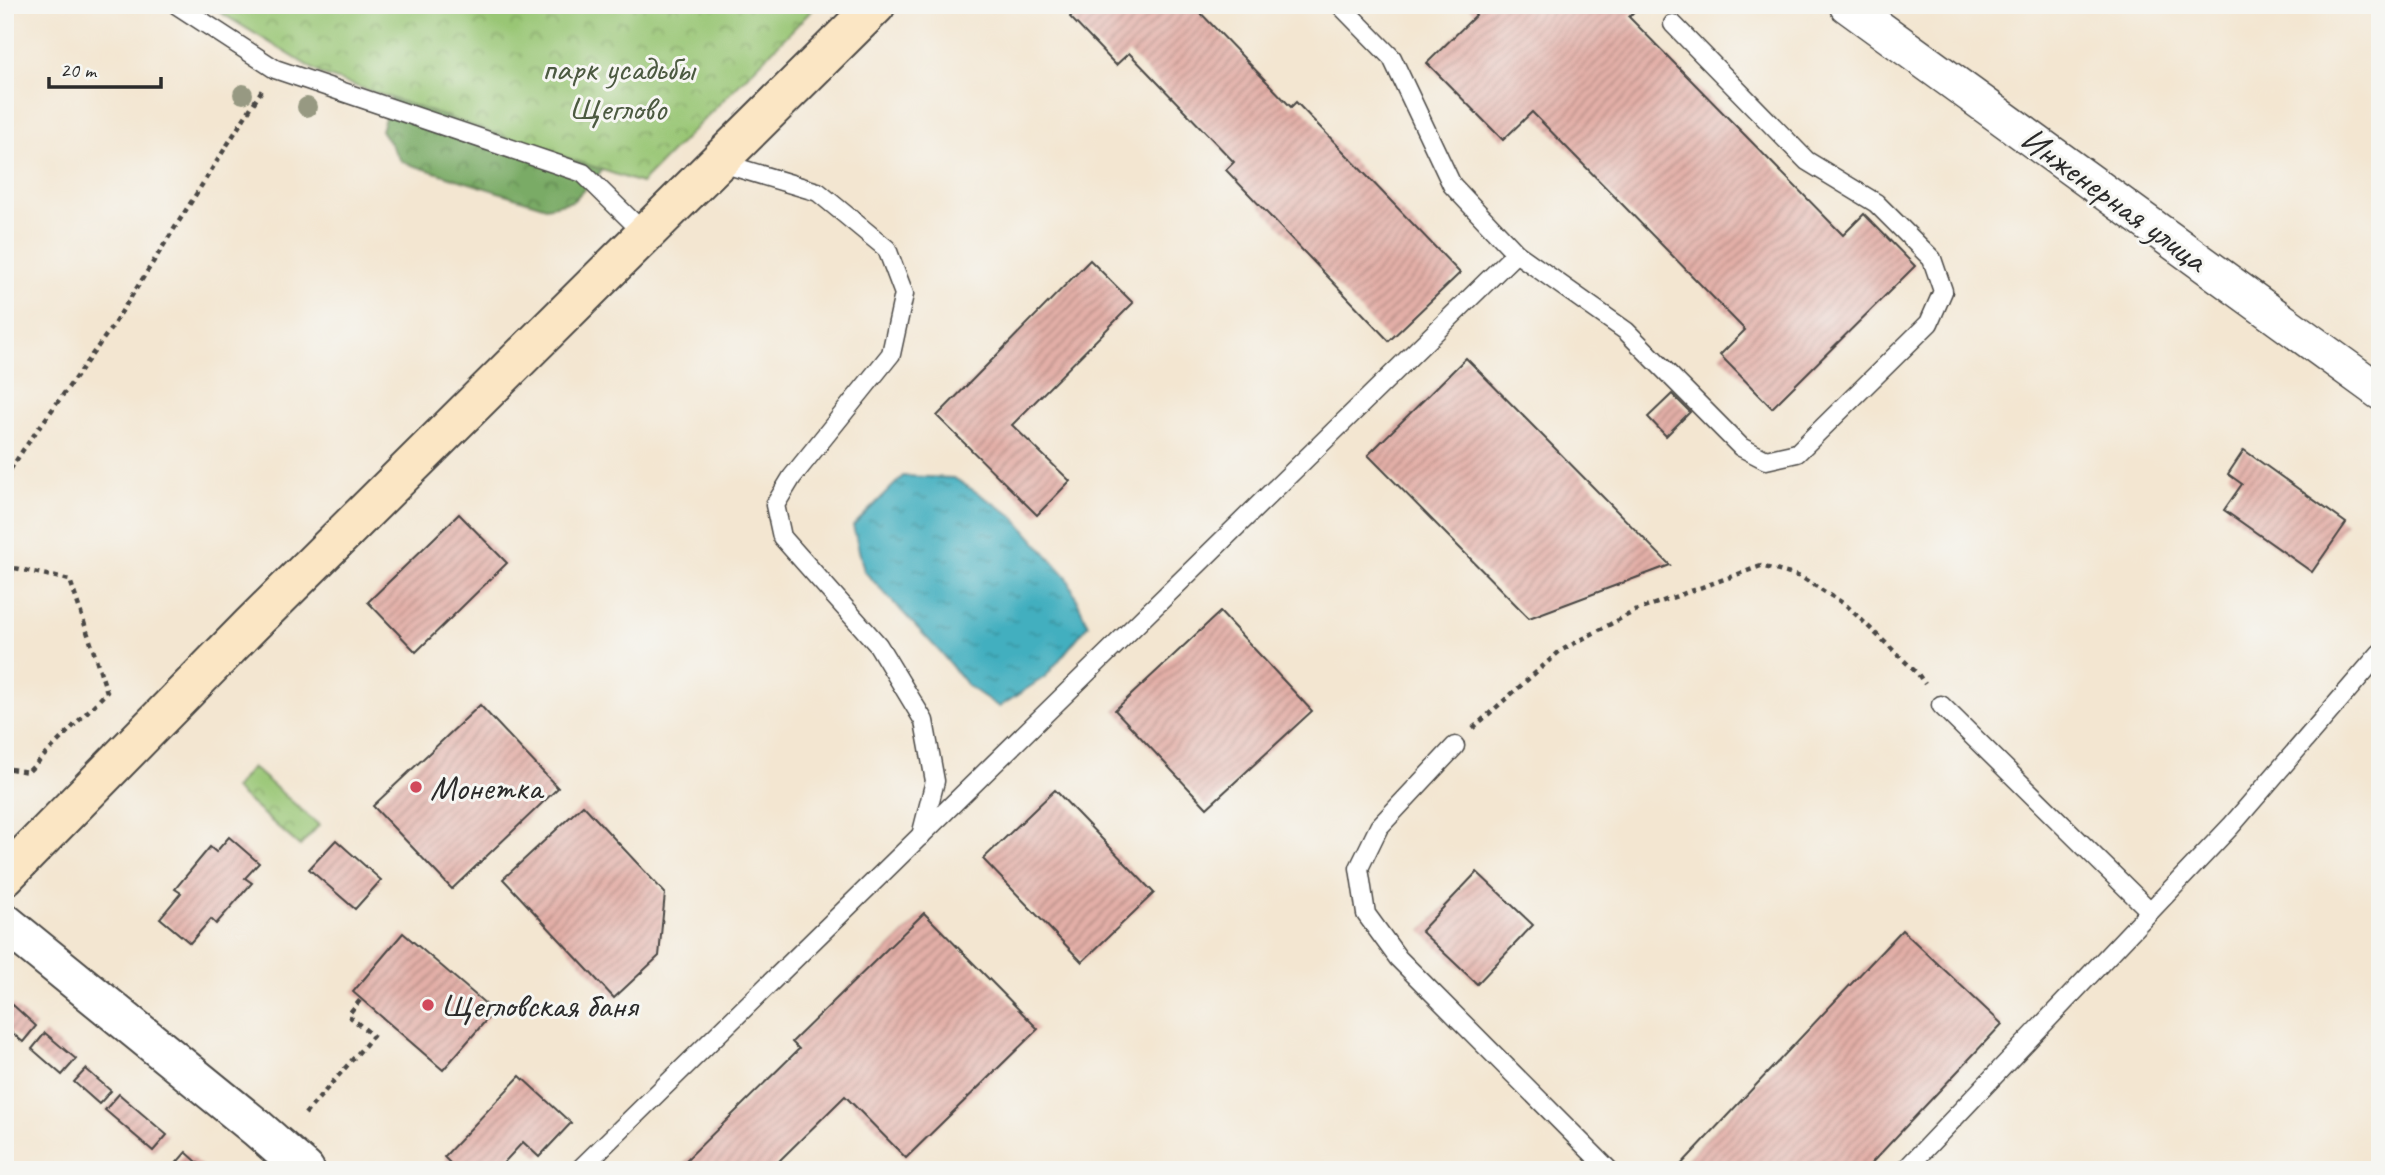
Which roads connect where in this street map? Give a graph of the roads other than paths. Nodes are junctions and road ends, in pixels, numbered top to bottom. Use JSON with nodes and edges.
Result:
{"nodes":[{"id":1,"x":177,"y":5,"type":"edge"},
{"id":2,"x":876,"y":5,"type":"edge"},
{"id":3,"x":1340,"y":5,"type":"edge"},
{"id":4,"x":1847,"y":5,"type":"edge"},
{"id":5,"x":1673,"y":24,"type":"dead end"},
{"id":6,"x":718,"y":162,"type":"junction"},
{"id":7,"x":645,"y":234,"type":"junction"},
{"id":8,"x":1516,"y":253,"type":"junction"},
{"id":9,"x":2380,"y":393,"type":"edge"},
{"id":10,"x":2380,"y":653,"type":"edge"},
{"id":11,"x":1941,"y":705,"type":"road end"},
{"id":12,"x":1455,"y":746,"type":"road end"},
{"id":13,"x":920,"y":836,"type":"junction"},
{"id":14,"x":5,"y":876,"type":"edge"},
{"id":15,"x":2150,"y":912,"type":"junction"},
{"id":16,"x":5,"y":923,"type":"edge"},
{"id":17,"x":305,"y":1170,"type":"edge"},
{"id":18,"x":579,"y":1170,"type":"edge"},
{"id":19,"x":1609,"y":1170,"type":"edge"},
{"id":20,"x":1905,"y":1170,"type":"edge"}],
"edges":[{"from":1,"to":7,"type":"lane"},
{"from":2,"to":6,"type":"main road"},
{"from":3,"to":8,"type":"lane"},
{"from":4,"to":9,"type":"street","name":"Инженерная улица"},
{"from":5,"to":8,"type":"lane"},
{"from":6,"to":7,"type":"main road"},
{"from":6,"to":13,"type":"lane"},
{"from":7,"to":14,"type":"main road"},
{"from":8,"to":13,"type":"lane"},
{"from":10,"to":15,"type":"lane"},
{"from":11,"to":15,"type":"lane"},
{"from":12,"to":19,"type":"lane"},
{"from":13,"to":18,"type":"lane"},
{"from":15,"to":20,"type":"lane"},
{"from":16,"to":17,"type":"street"}]}
